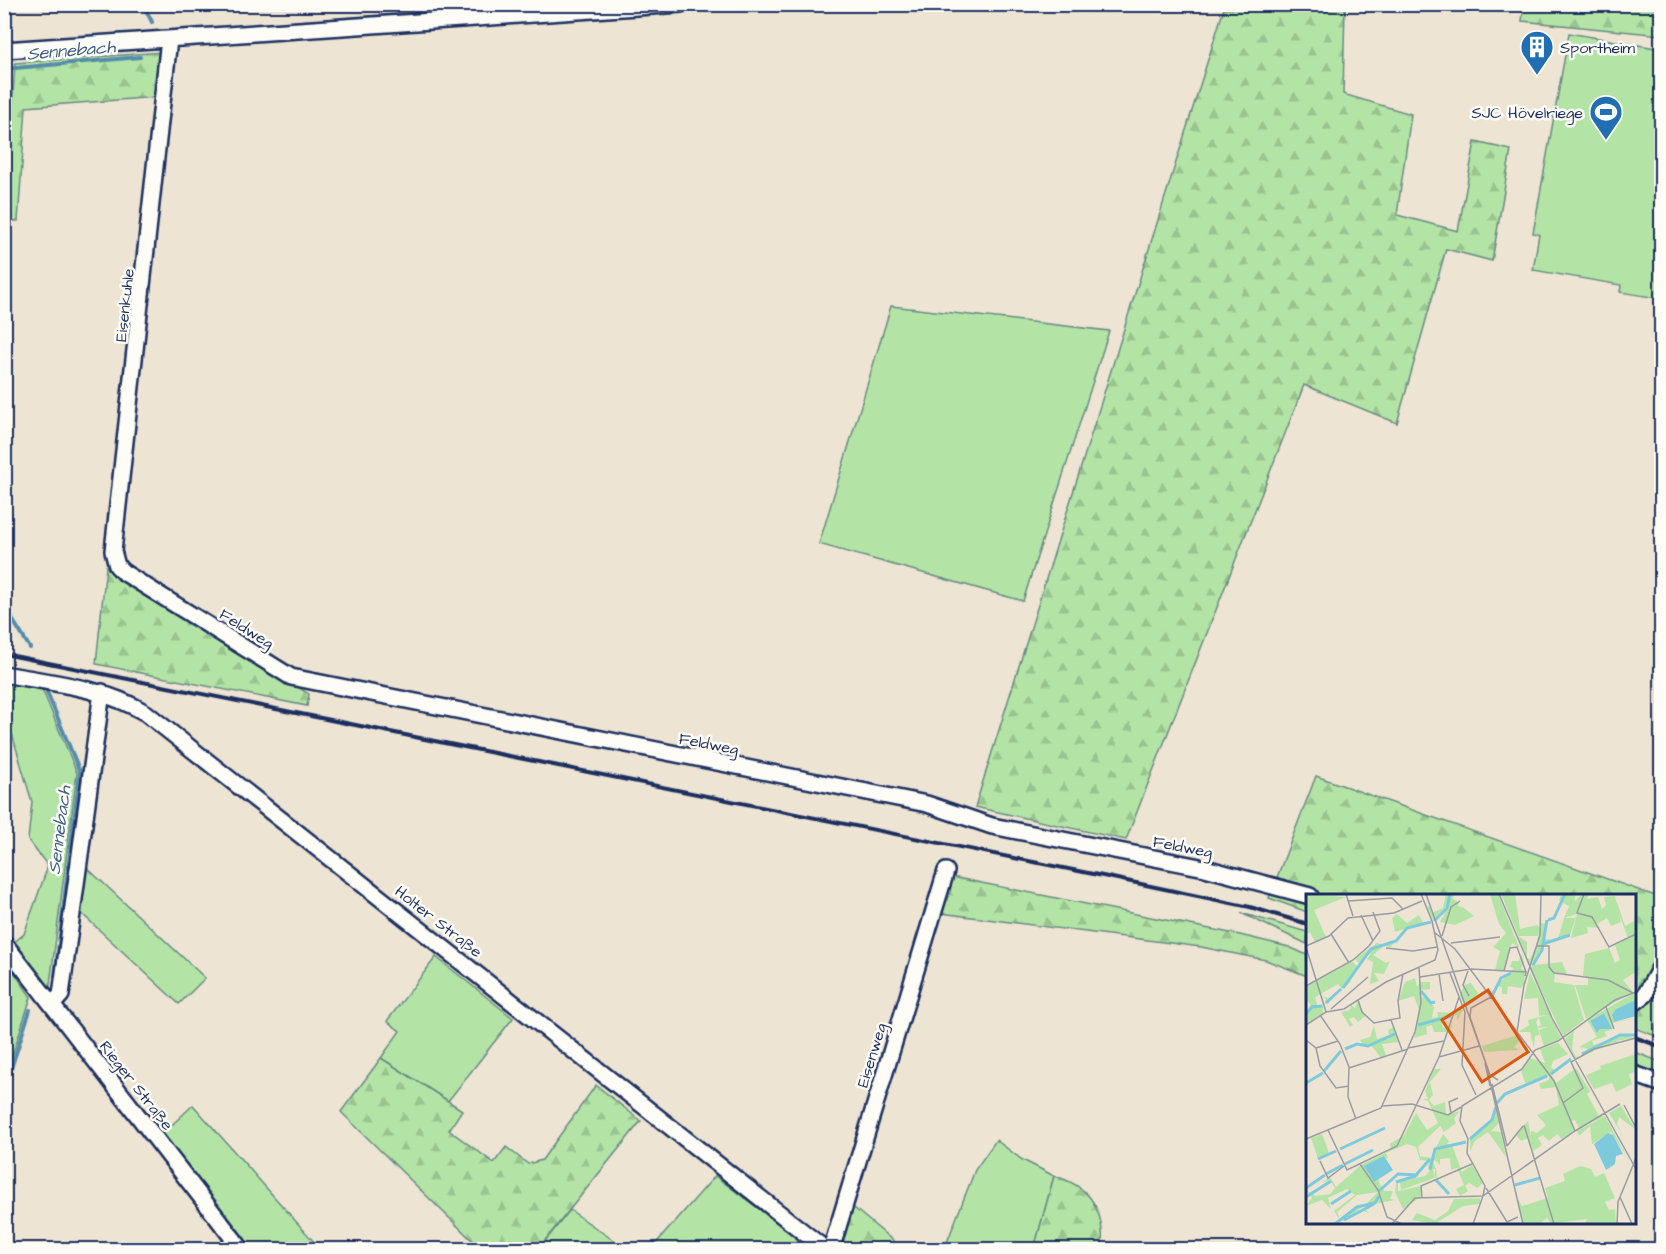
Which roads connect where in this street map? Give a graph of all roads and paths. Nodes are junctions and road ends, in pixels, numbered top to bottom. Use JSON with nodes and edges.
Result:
{"nodes":[{"id":1,"x":681,"y":4,"type":"edge"},
{"id":2,"x":169,"y":39,"type":"junction"},
{"id":3,"x":4,"y":50,"type":"edge"},
{"id":4,"x":123,"y":572,"type":"joint"},
{"id":5,"x":4,"y":674,"type":"edge"},
{"id":6,"x":102,"y":692,"type":"junction"},
{"id":7,"x":946,"y":871,"type":"dead end"},
{"id":8,"x":1306,"y":895,"type":"edge"},
{"id":9,"x":4,"y":943,"type":"edge"},
{"id":10,"x":1662,"y":964,"type":"edge"},
{"id":11,"x":1636,"y":1002,"type":"edge"},
{"id":12,"x":52,"y":1005,"type":"junction"},
{"id":13,"x":1636,"y":1074,"type":"edge"},
{"id":14,"x":1662,"y":1084,"type":"edge"},
{"id":15,"x":242,"y":1250,"type":"edge"},
{"id":16,"x":829,"y":1250,"type":"edge"}],
"edges":[{"from":1,"to":2,"type":"street"},
{"from":2,"to":3,"type":"street"},
{"from":2,"to":4,"type":"street","name":"Eisenkuhle"},
{"from":4,"to":8,"type":"street","name":"Feldweg"},
{"from":5,"to":6,"type":"street","name":"Holter Straße"},
{"from":6,"to":12,"type":"street"},
{"from":6,"to":16,"type":"street","name":"Holter Straße"},
{"from":7,"to":16,"type":"street","name":"Eisenweg"},
{"from":9,"to":12,"type":"street","name":"Rieger Straße"},
{"from":10,"to":11,"type":"street"},
{"from":12,"to":15,"type":"street","name":"Rieger Straße"},
{"from":13,"to":14,"type":"street"}]}
